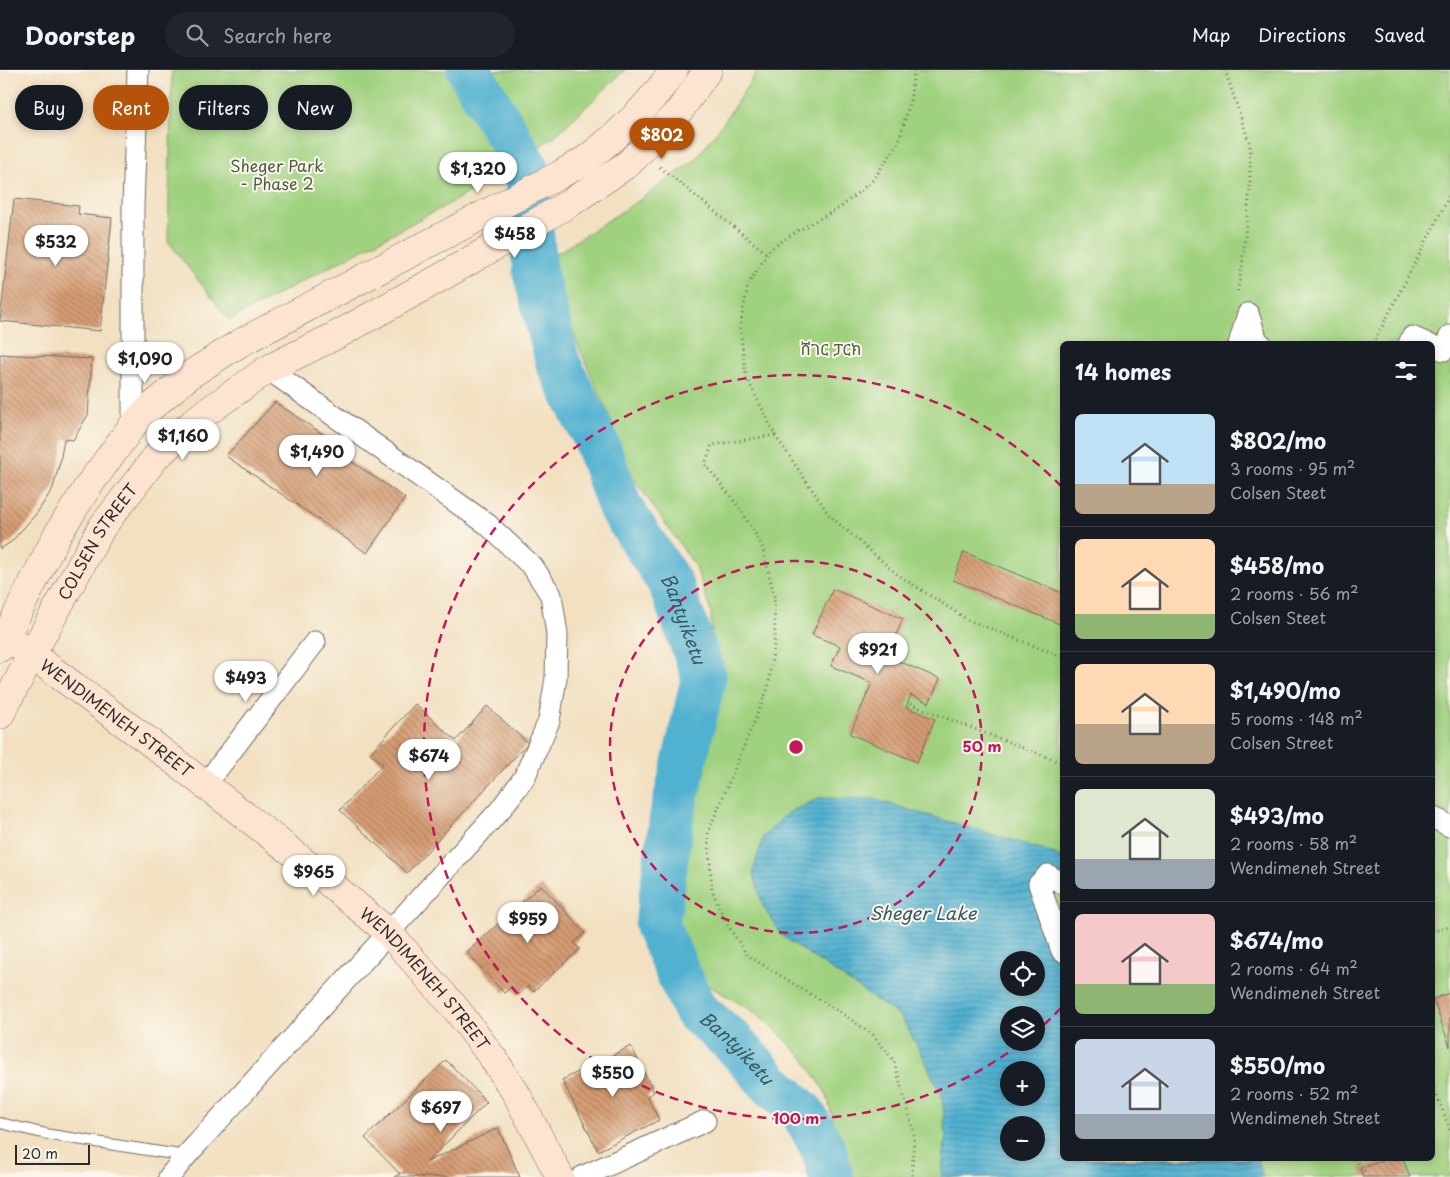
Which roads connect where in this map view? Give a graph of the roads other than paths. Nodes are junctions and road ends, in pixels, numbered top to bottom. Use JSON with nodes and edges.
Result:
{"nodes":[{"id":1,"x":138,"y":70,"type":"edge"},
{"id":2,"x":674,"y":70,"type":"edge"},
{"id":3,"x":708,"y":70,"type":"edge"},
{"id":4,"x":1450,"y":336,"type":"edge"},
{"id":5,"x":1240,"y":341,"type":"edge"},
{"id":6,"x":1258,"y":341,"type":"edge"},
{"id":7,"x":1410,"y":341,"type":"edge"},
{"id":8,"x":1421,"y":341,"type":"edge"},
{"id":9,"x":1435,"y":347,"type":"edge"},
{"id":10,"x":268,"y":369,"type":"junction"},
{"id":11,"x":133,"y":425,"type":"junction"},
{"id":12,"x":2,"y":640,"type":"edge"},
{"id":13,"x":315,"y":642,"type":"dead end"},
{"id":14,"x":32,"y":654,"type":"junction"},
{"id":15,"x":0,"y":715,"type":"edge"},
{"id":16,"x":205,"y":785,"type":"junction"},
{"id":17,"x":1435,"y":818,"type":"edge"},
{"id":18,"x":1450,"y":826,"type":"edge"},
{"id":19,"x":1060,"y":882,"type":"edge"},
{"id":20,"x":388,"y":932,"type":"junction"},
{"id":21,"x":1060,"y":945,"type":"edge"},
{"id":22,"x":705,"y":1121,"type":"dead end"},
{"id":23,"x":0,"y":1123,"type":"edge"},
{"id":24,"x":186,"y":1156,"type":"junction"},
{"id":25,"x":169,"y":1177,"type":"edge"},
{"id":26,"x":560,"y":1177,"type":"edge"},
{"id":27,"x":582,"y":1177,"type":"edge"}],
"edges":[{"from":1,"to":11,"type":"street"},
{"from":2,"to":11,"type":"main road"},
{"from":3,"to":10,"type":"main road","name":"COLSEN STREET"},
{"from":4,"to":9,"type":"street"},
{"from":5,"to":6,"type":"street"},
{"from":7,"to":8,"type":"street"},
{"from":10,"to":14,"type":"main road","name":"COLSEN STREET"},
{"from":10,"to":20,"type":"street"},
{"from":11,"to":12,"type":"main road"},
{"from":12,"to":14,"type":"main road","name":"WENDIMENEH STREET"},
{"from":13,"to":16,"type":"street"},
{"from":14,"to":15,"type":"main road","name":"COLSEN STREET"},
{"from":14,"to":16,"type":"main road","name":"WENDIMENEH STREET"},
{"from":16,"to":20,"type":"main road","name":"WENDIMENEH STREET"},
{"from":17,"to":18,"type":"street"},
{"from":19,"to":21,"type":"street"},
{"from":20,"to":24,"type":"street"},
{"from":20,"to":26,"type":"main road","name":"WENDIMENEH STREET"},
{"from":22,"to":27,"type":"street"},
{"from":23,"to":24,"type":"lane"},
{"from":24,"to":25,"type":"street"}]}
